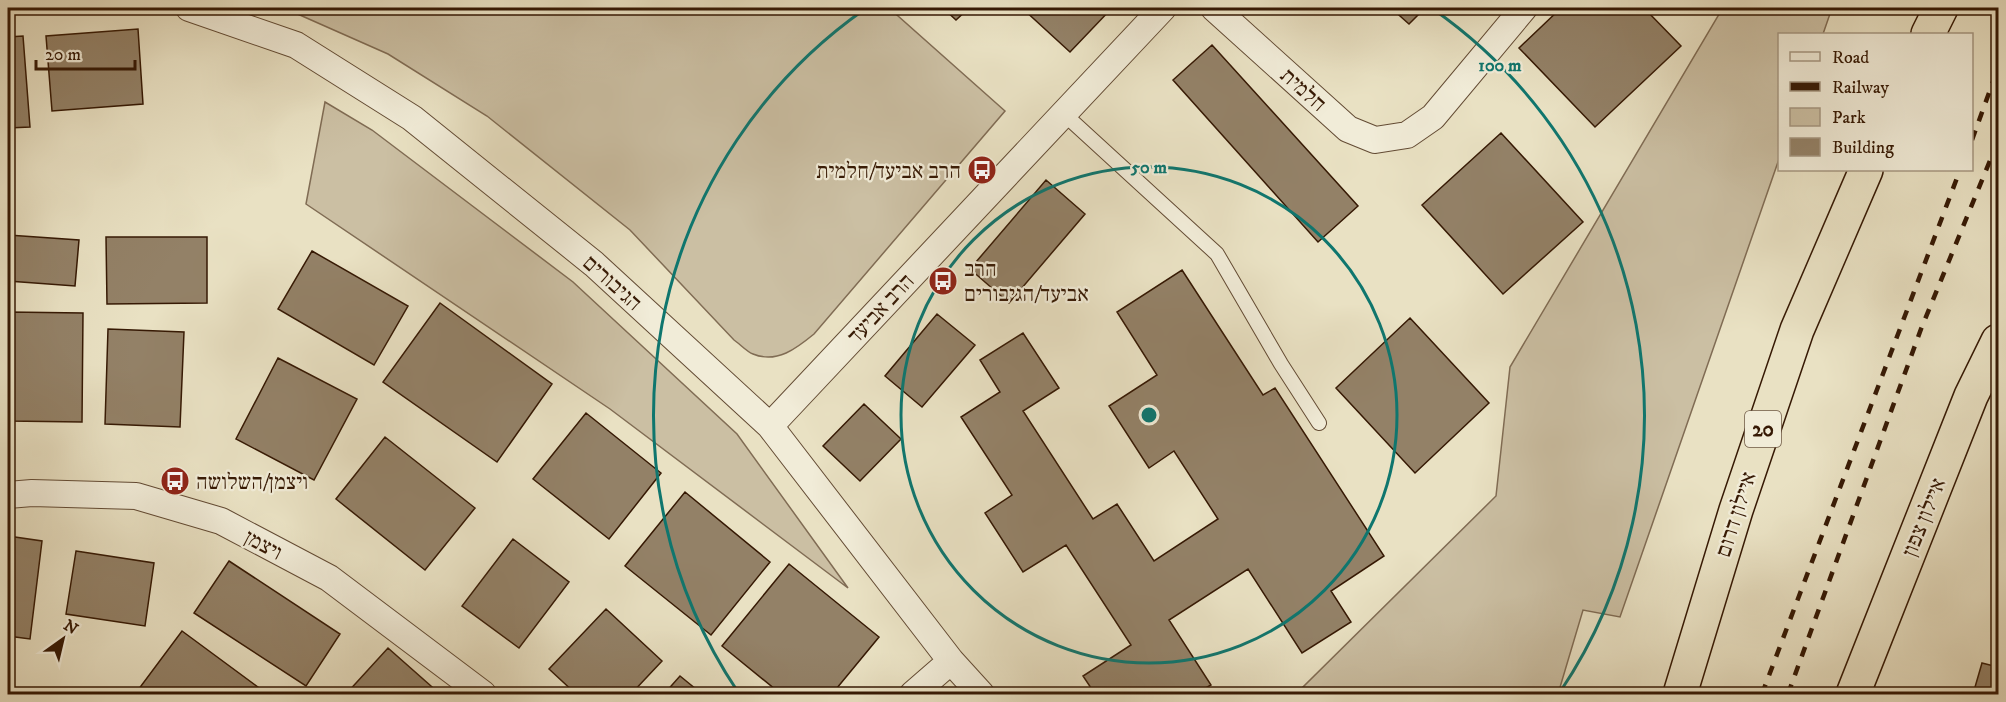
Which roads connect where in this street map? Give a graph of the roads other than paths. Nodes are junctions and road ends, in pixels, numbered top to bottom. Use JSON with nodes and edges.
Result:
{"nodes":[{"id":1,"x":189,"y":8,"type":"edge"},
{"id":2,"x":1163,"y":8,"type":"edge"},
{"id":3,"x":1214,"y":8,"type":"edge"},
{"id":4,"x":1524,"y":8,"type":"edge"},
{"id":5,"x":1941,"y":8,"type":"edge"},
{"id":6,"x":1928,"y":33,"type":"edge"},
{"id":7,"x":1063,"y":113,"type":"junction"},
{"id":8,"x":1866,"y":171,"type":"edge"},
{"id":9,"x":1998,"y":341,"type":"edge"},
{"id":10,"x":1318,"y":423,"type":"dead end"},
{"id":11,"x":770,"y":426,"type":"junction"},
{"id":12,"x":8,"y":495,"type":"edge"},
{"id":13,"x":951,"y":661,"type":"junction"},
{"id":14,"x":483,"y":694,"type":"edge"},
{"id":15,"x":913,"y":694,"type":"edge"},
{"id":16,"x":981,"y":694,"type":"edge"},
{"id":17,"x":1680,"y":694,"type":"edge"},
{"id":18,"x":1853,"y":694,"type":"edge"}],
"edges":[{"from":1,"to":11,"type":"street","name":"הגיבורים"},
{"from":2,"to":7,"type":"street","name":"הרב אביעד"},
{"from":3,"to":4,"type":"street","name":"חלמית"},
{"from":5,"to":6,"type":"highway"},
{"from":7,"to":10,"type":"lane"},
{"from":7,"to":11,"type":"street","name":"הרב אביעד"},
{"from":8,"to":17,"type":"highway","name":"איילון דרום","number":"20"},
{"from":9,"to":18,"type":"highway","name":"איילון צפון"},
{"from":11,"to":13,"type":"street","name":"הגיבורים"},
{"from":12,"to":14,"type":"street","name":"ויצמן"},
{"from":13,"to":15,"type":"street"},
{"from":13,"to":16,"type":"street","name":"הגיבורים"}]}
